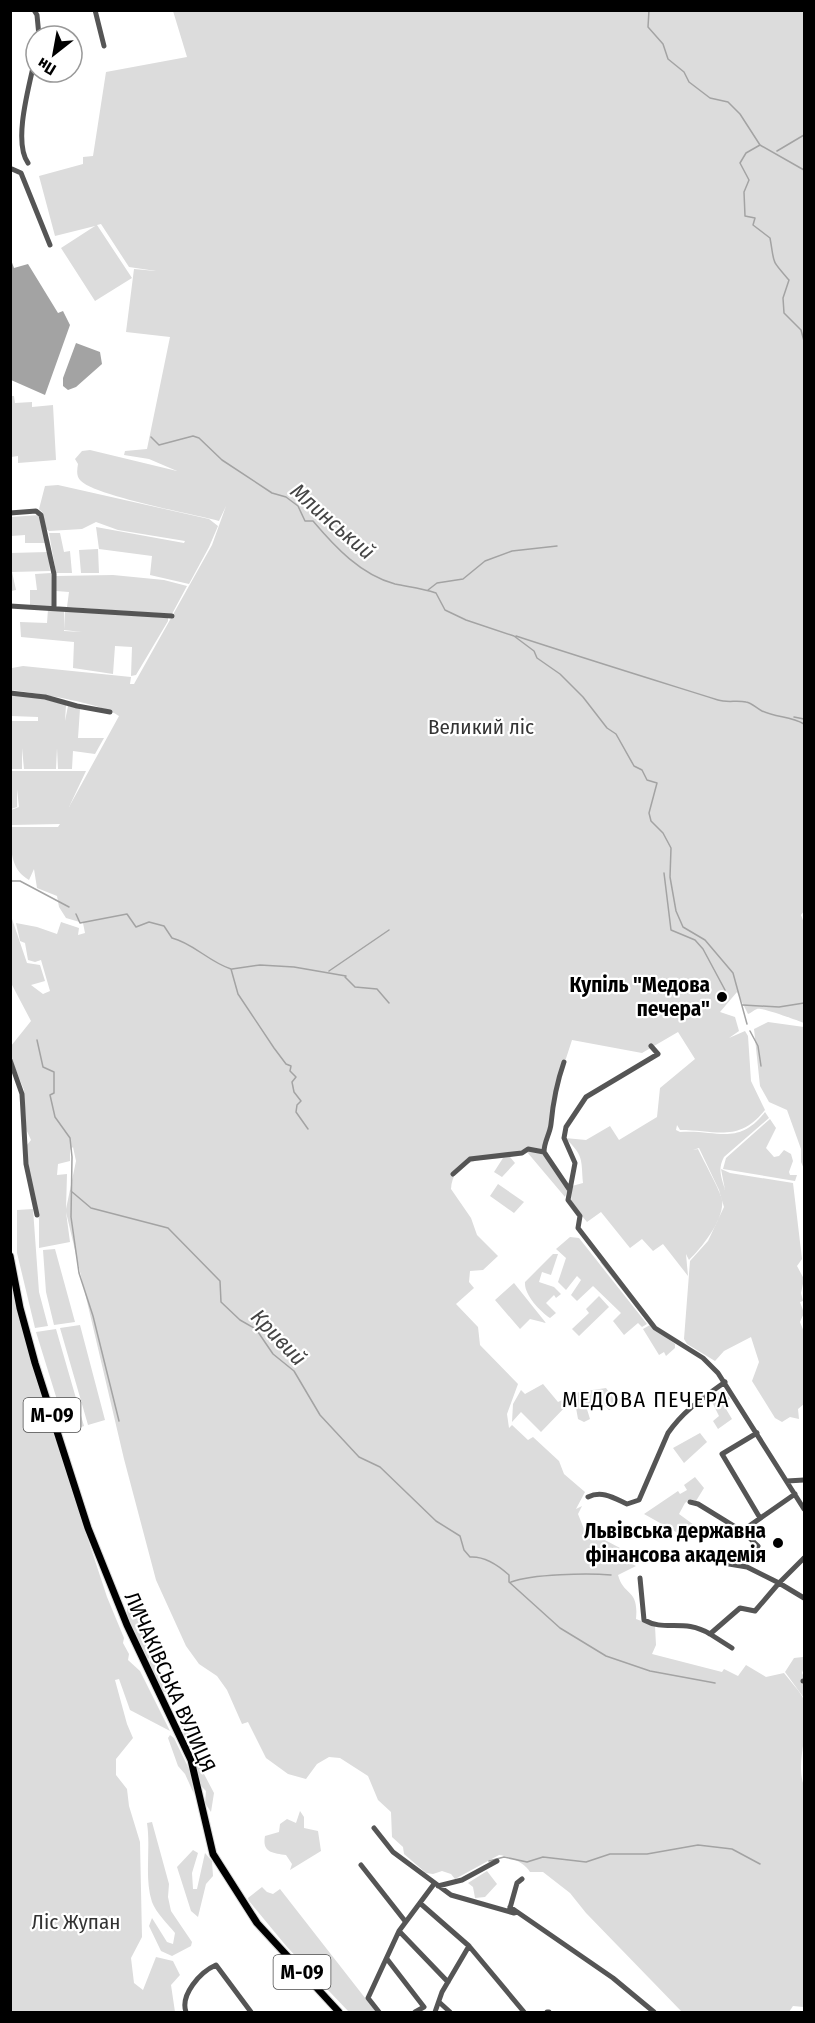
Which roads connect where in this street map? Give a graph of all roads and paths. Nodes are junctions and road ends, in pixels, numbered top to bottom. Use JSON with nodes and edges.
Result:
{"nodes":[{"id":1,"x":95,"y":10,"type":"edge"},
{"id":2,"x":104,"y":45,"type":"dead end"},
{"id":3,"x":31,"y":84,"type":"edge"},
{"id":4,"x":28,"y":163,"type":"dead end"},
{"id":5,"x":12,"y":169,"type":"edge"},
{"id":6,"x":50,"y":245,"type":"dead end"},
{"id":7,"x":10,"y":513,"type":"edge"},
{"id":8,"x":10,"y":606,"type":"edge"},
{"id":9,"x":54,"y":608,"type":"junction"},
{"id":10,"x":172,"y":616,"type":"dead end"},
{"id":11,"x":10,"y":693,"type":"edge"},
{"id":12,"x":110,"y":712,"type":"dead end"},
{"id":13,"x":651,"y":1046,"type":"dead end"},
{"id":14,"x":10,"y":1060,"type":"edge"},
{"id":15,"x":564,"y":1062,"type":"dead end"},
{"id":16,"x":544,"y":1152,"type":"junction"},
{"id":17,"x":453,"y":1174,"type":"dead end"},
{"id":18,"x":569,"y":1189,"type":"junction"},
{"id":19,"x":37,"y":1215,"type":"dead end"},
{"id":20,"x":10,"y":1256,"type":"edge"},
{"id":21,"x":725,"y":1382,"type":"junction"},
{"id":22,"x":757,"y":1433,"type":"junction"},
{"id":23,"x":804,"y":1480,"type":"edge"},
{"id":24,"x":787,"y":1481,"type":"junction"},
{"id":25,"x":795,"y":1494,"type":"junction"},
{"id":26,"x":588,"y":1497,"type":"dead end"},
{"id":27,"x":690,"y":1502,"type":"dead end"},
{"id":28,"x":804,"y":1509,"type":"edge"},
{"id":29,"x":760,"y":1518,"type":"junction"},
{"id":30,"x":742,"y":1531,"type":"junction"},
{"id":31,"x":758,"y":1546,"type":"dead end"},
{"id":32,"x":804,"y":1558,"type":"edge"},
{"id":33,"x":729,"y":1564,"type":"dead end"},
{"id":34,"x":640,"y":1578,"type":"dead end"},
{"id":35,"x":779,"y":1583,"type":"junction"},
{"id":36,"x":804,"y":1598,"type":"edge"},
{"id":37,"x":710,"y":1634,"type":"junction"},
{"id":38,"x":732,"y":1648,"type":"dead end"},
{"id":39,"x":374,"y":1828,"type":"dead end"},
{"id":40,"x":497,"y":1861,"type":"dead end"},
{"id":41,"x":361,"y":1865,"type":"dead end"},
{"id":42,"x":522,"y":1879,"type":"dead end"},
{"id":43,"x":434,"y":1884,"type":"junction"},
{"id":44,"x":421,"y":1904,"type":"junction"},
{"id":45,"x":510,"y":1908,"type":"junction"},
{"id":46,"x":405,"y":1921,"type":"junction"},
{"id":47,"x":399,"y":1931,"type":"junction"},
{"id":48,"x":469,"y":1946,"type":"junction"},
{"id":49,"x":387,"y":1959,"type":"junction"},
{"id":50,"x":448,"y":1982,"type":"junction"},
{"id":51,"x":439,"y":2002,"type":"junction"},
{"id":52,"x":186,"y":2013,"type":"edge"},
{"id":53,"x":252,"y":2013,"type":"edge"},
{"id":54,"x":339,"y":2013,"type":"edge"},
{"id":55,"x":379,"y":2013,"type":"edge"},
{"id":56,"x":415,"y":2013,"type":"edge"},
{"id":57,"x":435,"y":2013,"type":"edge"},
{"id":58,"x":450,"y":2013,"type":"edge"},
{"id":59,"x":524,"y":2013,"type":"edge"},
{"id":60,"x":654,"y":2013,"type":"edge"}],
"edges":[{"from":1,"to":2,"type":"street"},
{"from":3,"to":4,"type":"street"},
{"from":5,"to":6,"type":"street"},
{"from":7,"to":9,"type":"street"},
{"from":8,"to":9,"type":"street"},
{"from":9,"to":10,"type":"street"},
{"from":11,"to":12,"type":"street"},
{"from":13,"to":18,"type":"street"},
{"from":14,"to":19,"type":"street"},
{"from":15,"to":16,"type":"street"},
{"from":16,"to":17,"type":"street"},
{"from":16,"to":18,"type":"street"},
{"from":18,"to":21,"type":"street"},
{"from":20,"to":54,"type":"main road","name":"ЛИЧАКІВСЬКА ВУЛИЦЯ","number":"М-09"},
{"from":21,"to":22,"type":"street"},
{"from":21,"to":26,"type":"street"},
{"from":22,"to":24,"type":"street"},
{"from":22,"to":29,"type":"street"},
{"from":23,"to":24,"type":"street"},
{"from":24,"to":25,"type":"street"},
{"from":25,"to":28,"type":"street"},
{"from":25,"to":29,"type":"street"},
{"from":27,"to":30,"type":"street"},
{"from":29,"to":30,"type":"street"},
{"from":30,"to":31,"type":"street"},
{"from":32,"to":35,"type":"street"},
{"from":33,"to":35,"type":"street"},
{"from":34,"to":37,"type":"street"},
{"from":35,"to":36,"type":"street"},
{"from":35,"to":37,"type":"street"},
{"from":37,"to":38,"type":"street"},
{"from":39,"to":43,"type":"street"},
{"from":40,"to":43,"type":"street"},
{"from":41,"to":46,"type":"street"},
{"from":42,"to":45,"type":"street"},
{"from":43,"to":44,"type":"street"},
{"from":43,"to":45,"type":"street"},
{"from":44,"to":46,"type":"street"},
{"from":44,"to":48,"type":"street"},
{"from":45,"to":60,"type":"street"},
{"from":46,"to":47,"type":"street"},
{"from":47,"to":49,"type":"street"},
{"from":47,"to":50,"type":"street"},
{"from":48,"to":50,"type":"street"},
{"from":48,"to":59,"type":"street"},
{"from":49,"to":55,"type":"street"},
{"from":49,"to":56,"type":"street"},
{"from":50,"to":51,"type":"street"},
{"from":51,"to":57,"type":"street"},
{"from":51,"to":58,"type":"street"},
{"from":52,"to":53,"type":"street"}]}
